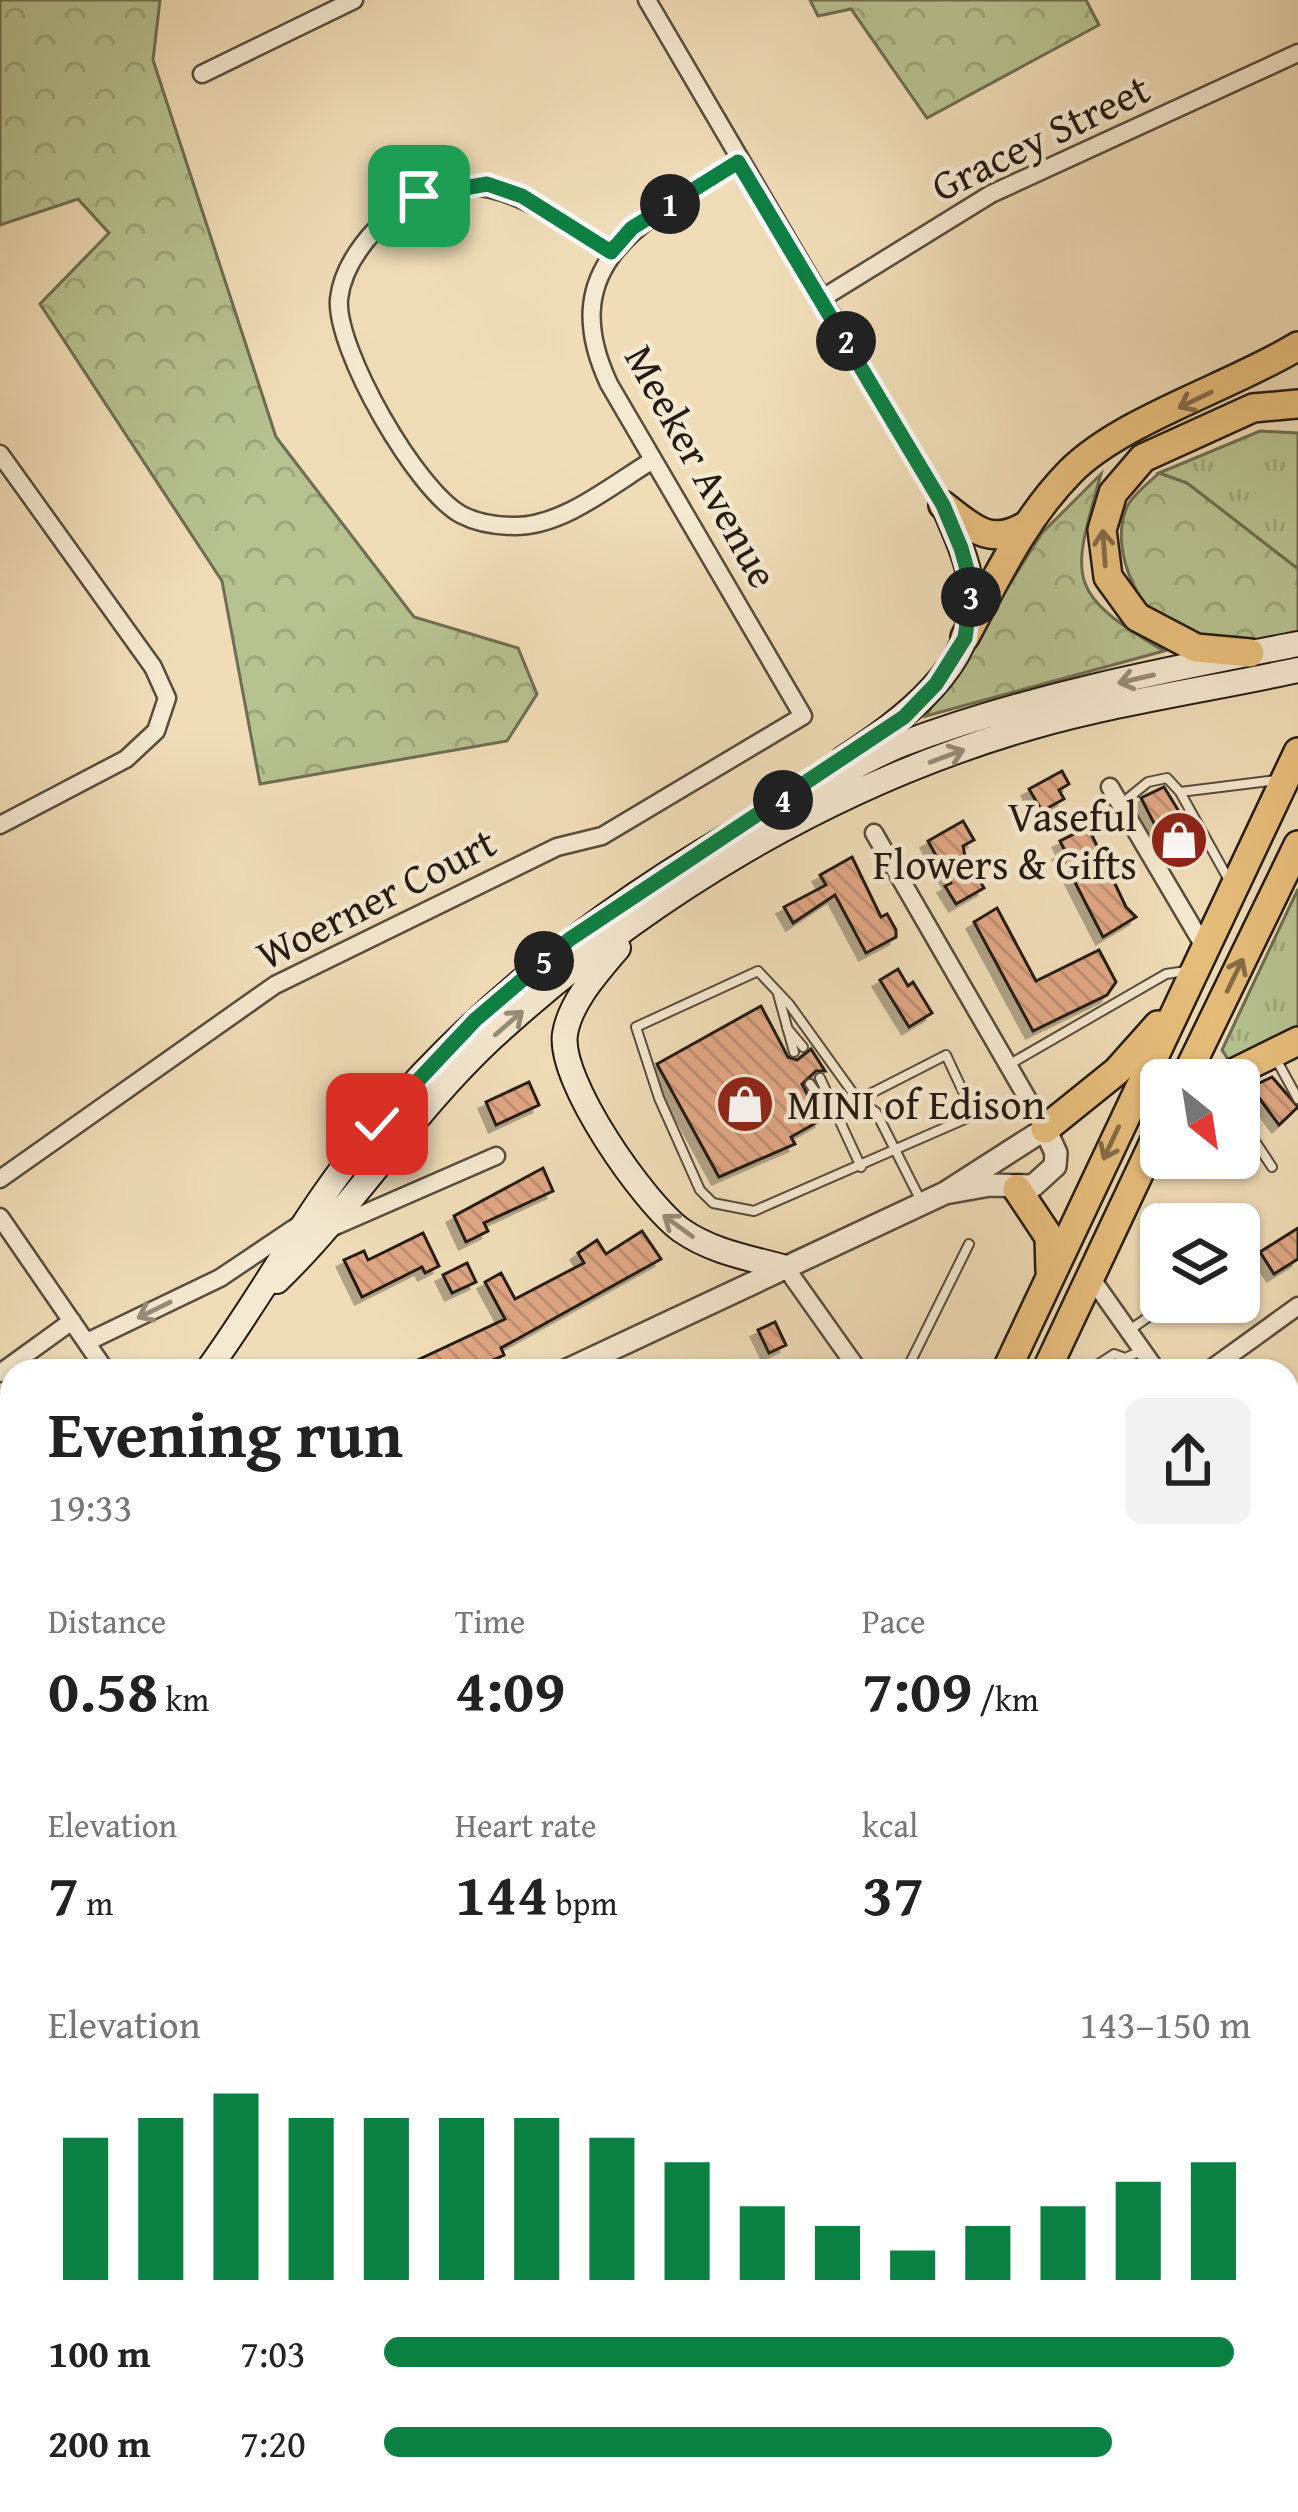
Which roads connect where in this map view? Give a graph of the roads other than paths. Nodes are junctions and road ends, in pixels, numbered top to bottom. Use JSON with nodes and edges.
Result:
{"nodes":[{"id":1,"x":354,"y":0,"type":"edge"},
{"id":2,"x":647,"y":0,"type":"edge"},
{"id":3,"x":1298,"y":53,"type":"edge"},
{"id":4,"x":202,"y":74,"type":"dead end"},
{"id":5,"x":738,"y":162,"type":"junction"},
{"id":6,"x":611,"y":252,"type":"junction"},
{"id":7,"x":821,"y":299,"type":"junction"},
{"id":8,"x":1298,"y":346,"type":"edge"},
{"id":9,"x":1298,"y":404,"type":"edge"},
{"id":10,"x":0,"y":454,"type":"edge"},
{"id":11,"x":653,"y":460,"type":"junction"},
{"id":12,"x":943,"y":505,"type":"junction"},
{"id":13,"x":1024,"y":526,"type":"junction"},
{"id":14,"x":965,"y":638,"type":"junction"},
{"id":15,"x":1298,"y":644,"type":"edge"},
{"id":16,"x":1250,"y":653,"type":"junction"},
{"id":17,"x":1298,"y":670,"type":"edge"},
{"id":18,"x":803,"y":716,"type":"joint"},
{"id":19,"x":1298,"y":752,"type":"edge"},
{"id":20,"x":1285,"y":780,"type":"junction"},
{"id":21,"x":1110,"y":787,"type":"dead end"},
{"id":22,"x":1180,"y":792,"type":"junction"},
{"id":23,"x":1121,"y":805,"type":"junction"},
{"id":24,"x":757,"y":818,"type":"junction"},
{"id":25,"x":0,"y":825,"type":"edge"},
{"id":26,"x":874,"y":833,"type":"dead end"},
{"id":27,"x":1298,"y":845,"type":"edge"},
{"id":28,"x":681,"y":887,"type":"junction"},
{"id":29,"x":1234,"y":888,"type":"junction"},
{"id":30,"x":1200,"y":959,"type":"junction"},
{"id":31,"x":778,"y":993,"type":"junction"},
{"id":32,"x":1180,"y":1000,"type":"junction"},
{"id":33,"x":1285,"y":1047,"type":"edge"},
{"id":34,"x":798,"y":1050,"type":"dead end"},
{"id":35,"x":1194,"y":1059,"type":"edge"},
{"id":36,"x":1008,"y":1065,"type":"junction"},
{"id":37,"x":820,"y":1078,"type":"dead end"},
{"id":38,"x":810,"y":1084,"type":"dead end"},
{"id":39,"x":1298,"y":1099,"type":"edge"},
{"id":40,"x":859,"y":1100,"type":"junction"},
{"id":41,"x":836,"y":1119,"type":"junction"},
{"id":42,"x":1045,"y":1129,"type":"junction"},
{"id":43,"x":896,"y":1152,"type":"junction"},
{"id":44,"x":1260,"y":1152,"type":"edge"},
{"id":45,"x":496,"y":1156,"type":"dead end"},
{"id":46,"x":861,"y":1167,"type":"junction"},
{"id":47,"x":1272,"y":1167,"type":"dead end"},
{"id":48,"x":1140,"y":1175,"type":"edge"},
{"id":49,"x":0,"y":1179,"type":"edge"},
{"id":50,"x":1017,"y":1190,"type":"junction"},
{"id":51,"x":945,"y":1193,"type":"junction"},
{"id":52,"x":922,"y":1204,"type":"junction"},
{"id":53,"x":0,"y":1217,"type":"edge"},
{"id":54,"x":298,"y":1225,"type":"junction"},
{"id":55,"x":331,"y":1228,"type":"junction"},
{"id":56,"x":969,"y":1244,"type":"dead end"},
{"id":57,"x":786,"y":1268,"type":"junction"},
{"id":58,"x":1050,"y":1275,"type":"junction"},
{"id":59,"x":1092,"y":1279,"type":"junction"},
{"id":60,"x":262,"y":1295,"type":"junction"},
{"id":61,"x":1298,"y":1306,"type":"edge"},
{"id":62,"x":72,"y":1322,"type":"junction"},
{"id":63,"x":1140,"y":1323,"type":"edge"},
{"id":64,"x":1128,"y":1331,"type":"junction"},
{"id":65,"x":87,"y":1342,"type":"junction"},
{"id":66,"x":1142,"y":1351,"type":"junction"},
{"id":67,"x":20,"y":1359,"type":"edge"},
{"id":68,"x":98,"y":1359,"type":"edge"},
{"id":69,"x":215,"y":1359,"type":"edge"},
{"id":70,"x":595,"y":1359,"type":"edge"},
{"id":71,"x":850,"y":1359,"type":"edge"},
{"id":72,"x":912,"y":1359,"type":"edge"},
{"id":73,"x":1012,"y":1359,"type":"edge"},
{"id":74,"x":1052,"y":1359,"type":"edge"},
{"id":75,"x":1106,"y":1359,"type":"edge"},
{"id":76,"x":1148,"y":1359,"type":"edge"},
{"id":77,"x":1225,"y":1359,"type":"edge"}],
"edges":[{"from":1,"to":4,"type":"street"},
{"from":2,"to":5,"type":"street"},
{"from":3,"to":7,"type":"street","name":"Gracey Street"},
{"from":5,"to":6,"type":"street"},
{"from":5,"to":7,"type":"street"},
{"from":6,"to":11,"type":"street","name":"Meeker Avenue"},
{"from":6,"to":11,"type":"street"},
{"from":7,"to":12,"type":"street"},
{"from":8,"to":13,"type":"highway","one_way":true},
{"from":16,"to":9,"type":"highway","one_way":true},
{"from":10,"to":25,"type":"street"},
{"from":11,"to":18,"type":"street","name":"Meeker Avenue"},
{"from":12,"to":13,"type":"highway"},
{"from":12,"to":14,"type":"main road"},
{"from":13,"to":14,"type":"highway"},
{"from":14,"to":24,"type":"main road"},
{"from":15,"to":16,"type":"main road"},
{"from":16,"to":24,"type":"main road","one_way":true},
{"from":28,"to":17,"type":"main road","one_way":true},
{"from":18,"to":49,"type":"street","name":"Woerner Court"},
{"from":19,"to":20,"type":"highway"},
{"from":20,"to":22,"type":"lane"},
{"from":20,"to":29,"type":"highway"},
{"from":21,"to":23,"type":"street"},
{"from":22,"to":23,"type":"lane"},
{"from":22,"to":29,"type":"lane"},
{"from":23,"to":30,"type":"street"},
{"from":24,"to":54,"type":"main road"},
{"from":26,"to":36,"type":"street"},
{"from":35,"to":27,"type":"highway","one_way":true},
{"from":55,"to":28,"type":"main road","one_way":true},
{"from":57,"to":28,"type":"main road","one_way":true},
{"from":29,"to":30,"type":"highway"},
{"from":30,"to":32,"type":"highway"},
{"from":30,"to":36,"type":"lane"},
{"from":31,"to":34,"type":"lane"},
{"from":31,"to":40,"type":"lane"},
{"from":31,"to":46,"type":"lane"},
{"from":32,"to":42,"type":"highway"},
{"from":32,"to":58,"type":"highway","one_way":true},
{"from":33,"to":39,"type":"lane"},
{"from":36,"to":42,"type":"street"},
{"from":37,"to":41,"type":"lane"},
{"from":38,"to":41,"type":"lane"},
{"from":40,"to":43,"type":"lane"},
{"from":40,"to":43,"type":"lane"},
{"from":41,"to":46,"type":"lane"},
{"from":42,"to":50,"type":"street"},
{"from":42,"to":51,"type":"street"},
{"from":43,"to":46,"type":"lane"},
{"from":43,"to":52,"type":"lane"},
{"from":44,"to":47,"type":"lane"},
{"from":45,"to":55,"type":"street"},
{"from":48,"to":59,"type":"highway"},
{"from":50,"to":51,"type":"street"},
{"from":50,"to":58,"type":"highway"},
{"from":51,"to":52,"type":"street"},
{"from":52,"to":57,"type":"street"},
{"from":53,"to":62,"type":"street"},
{"from":54,"to":60,"type":"main road"},
{"from":54,"to":65,"type":"street","one_way":true},
{"from":55,"to":60,"type":"main road"},
{"from":56,"to":72,"type":"lane"},
{"from":57,"to":70,"type":"street"},
{"from":57,"to":71,"type":"street"},
{"from":58,"to":73,"type":"highway"},
{"from":59,"to":64,"type":"street"},
{"from":59,"to":74,"type":"highway"},
{"from":60,"to":69,"type":"main road"},
{"from":61,"to":77,"type":"street"},
{"from":62,"to":65,"type":"street"},
{"from":62,"to":67,"type":"street"},
{"from":63,"to":64,"type":"lane"},
{"from":64,"to":66,"type":"street"},
{"from":65,"to":68,"type":"street"},
{"from":66,"to":75,"type":"lane"},
{"from":66,"to":76,"type":"street"}]}
